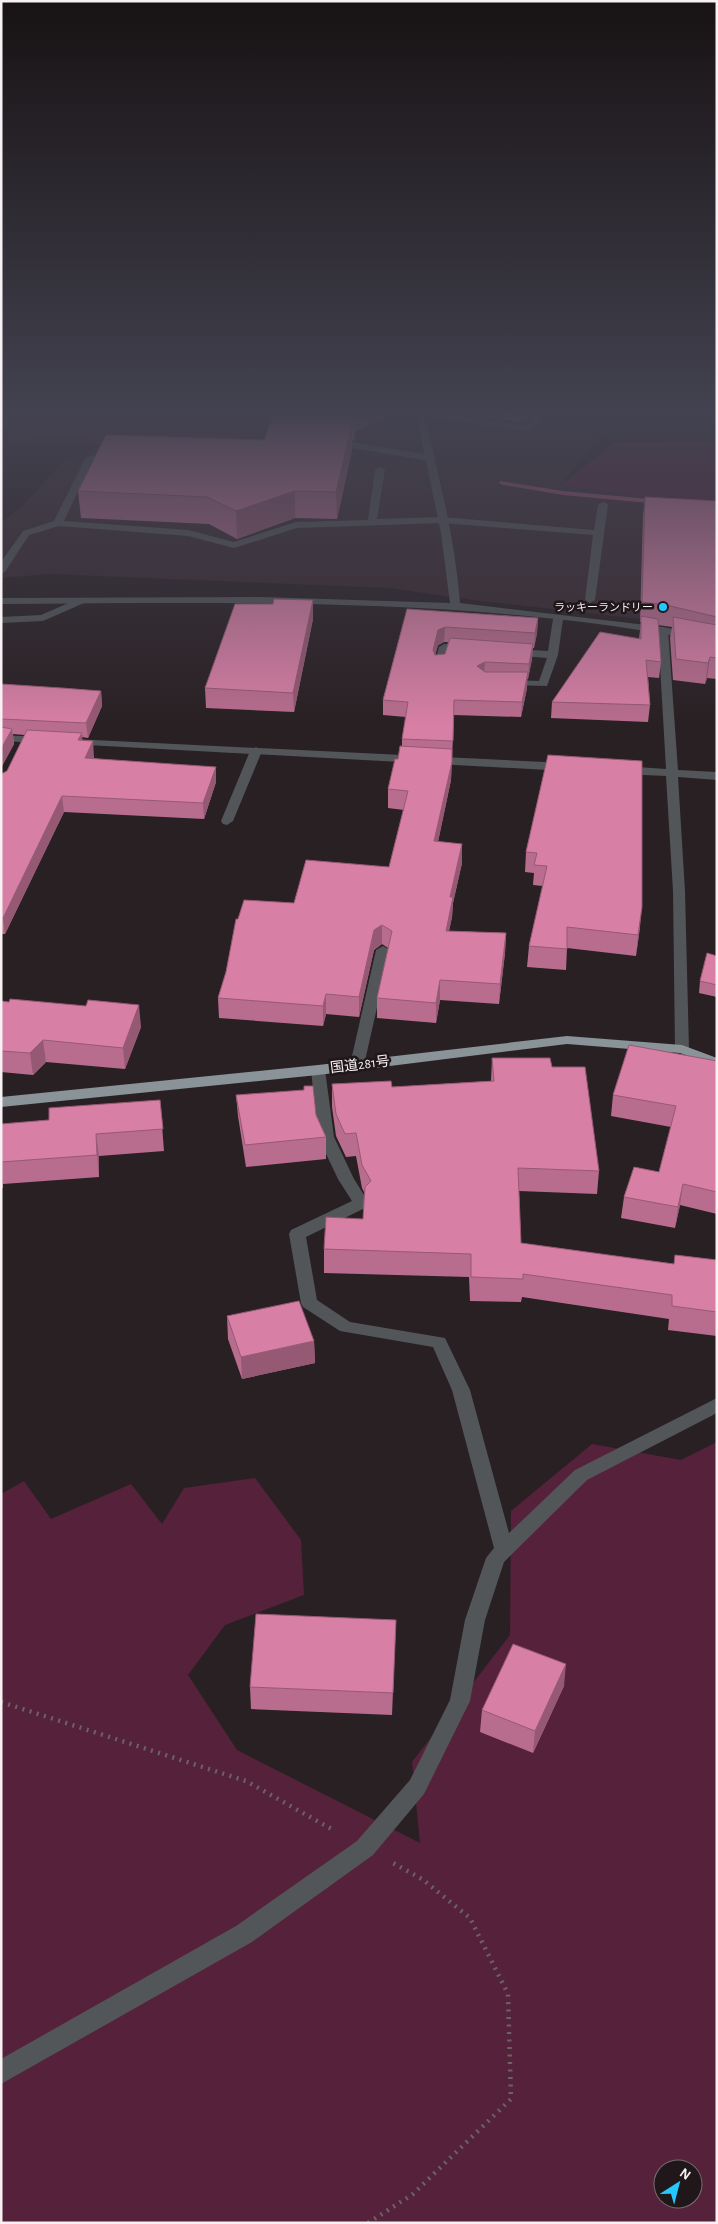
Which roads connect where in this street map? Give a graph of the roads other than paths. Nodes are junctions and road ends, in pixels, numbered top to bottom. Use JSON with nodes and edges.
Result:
{"nodes":[{"id":1,"x":60,"y":518,"type":"edge"},
{"id":2,"x":373,"y":518,"type":"edge"},
{"id":3,"x":601,"y":518,"type":"edge"},
{"id":4,"x":442,"y":520,"type":"junction"},
{"id":5,"x":372,"y":522,"type":"junction"},
{"id":6,"x":58,"y":523,"type":"junction"},
{"id":7,"x":598,"y":533,"type":"junction"},
{"id":8,"x":1,"y":570,"type":"edge"},
{"id":9,"x":590,"y":600,"type":"dead end"},
{"id":10,"x":1,"y":601,"type":"edge"},
{"id":11,"x":80,"y":601,"type":"junction"},
{"id":12,"x":455,"y":606,"type":"junction"},
{"id":13,"x":558,"y":619,"type":"junction"},
{"id":14,"x":1,"y":620,"type":"edge"},
{"id":15,"x":663,"y":630,"type":"junction"},
{"id":16,"x":717,"y":641,"type":"edge"},
{"id":17,"x":474,"y":649,"type":"edge"},
{"id":18,"x":504,"y":652,"type":"edge"},
{"id":19,"x":553,"y":656,"type":"junction"},
{"id":20,"x":439,"y":666,"type":"edge"},
{"id":21,"x":494,"y":682,"type":"edge"},
{"id":22,"x":1,"y":738,"type":"edge"},
{"id":23,"x":24,"y":739,"type":"junction"},
{"id":24,"x":256,"y":751,"type":"junction"},
{"id":25,"x":16,"y":755,"type":"edge"},
{"id":26,"x":583,"y":768,"type":"edge"},
{"id":27,"x":612,"y":770,"type":"edge"},
{"id":28,"x":672,"y":773,"type":"junction"},
{"id":29,"x":717,"y":776,"type":"edge"},
{"id":30,"x":227,"y":821,"type":"dead end"},
{"id":31,"x":383,"y":950,"type":"dead end"},
{"id":32,"x":682,"y":1049,"type":"junction"},
{"id":33,"x":717,"y":1063,"type":"edge"},
{"id":34,"x":358,"y":1065,"type":"junction"},
{"id":35,"x":318,"y":1070,"type":"junction"},
{"id":36,"x":1,"y":1102,"type":"edge"},
{"id":37,"x":717,"y":1405,"type":"edge"},
{"id":38,"x":504,"y":1550,"type":"junction"},
{"id":39,"x":1,"y":2072,"type":"edge"}],
"edges":[{"from":1,"to":6,"type":"street"},
{"from":2,"to":5,"type":"street"},
{"from":3,"to":7,"type":"street"},
{"from":4,"to":5,"type":"street"},
{"from":4,"to":7,"type":"street"},
{"from":4,"to":12,"type":"street"},
{"from":5,"to":6,"type":"street"},
{"from":6,"to":8,"type":"street"},
{"from":7,"to":9,"type":"street"},
{"from":10,"to":11,"type":"street"},
{"from":11,"to":12,"type":"street"},
{"from":11,"to":14,"type":"street"},
{"from":12,"to":13,"type":"street"},
{"from":13,"to":15,"type":"street"},
{"from":13,"to":19,"type":"street"},
{"from":15,"to":16,"type":"street"},
{"from":15,"to":28,"type":"street"},
{"from":17,"to":20,"type":"street"},
{"from":18,"to":19,"type":"street"},
{"from":19,"to":21,"type":"street"},
{"from":22,"to":23,"type":"street"},
{"from":23,"to":24,"type":"street"},
{"from":23,"to":25,"type":"street"},
{"from":24,"to":26,"type":"street"},
{"from":24,"to":30,"type":"street"},
{"from":27,"to":28,"type":"street"},
{"from":28,"to":29,"type":"street"},
{"from":28,"to":32,"type":"street"},
{"from":31,"to":34,"type":"street"},
{"from":32,"to":33,"type":"highway","name":"国道281号"},
{"from":32,"to":34,"type":"highway","name":"国道281号"},
{"from":34,"to":35,"type":"highway","name":"国道281号"},
{"from":35,"to":36,"type":"highway","name":"国道281号"},
{"from":35,"to":38,"type":"street"},
{"from":37,"to":38,"type":"street"},
{"from":38,"to":39,"type":"street"}]}
